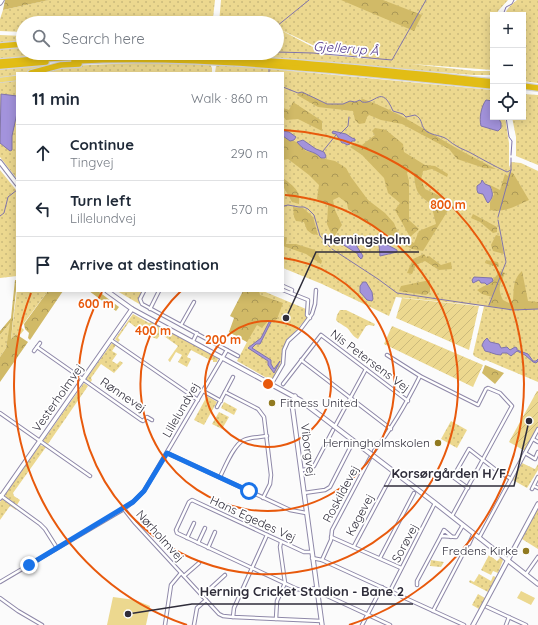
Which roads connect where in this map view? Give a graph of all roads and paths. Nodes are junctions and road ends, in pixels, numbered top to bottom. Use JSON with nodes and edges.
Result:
{"nodes":[{"id":1,"x":2,"y":0,"type":"edge"},
{"id":2,"x":0,"y":3,"type":"edge"},
{"id":3,"x":16,"y":45,"type":"edge"},
{"id":4,"x":0,"y":46,"type":"edge"},
{"id":5,"x":24,"y":60,"type":"edge"},
{"id":6,"x":155,"y":60,"type":"junction"},
{"id":7,"x":258,"y":60,"type":"edge"},
{"id":8,"x":0,"y":62,"type":"edge"},
{"id":9,"x":0,"y":66,"type":"edge"},
{"id":10,"x":34,"y":72,"type":"edge"},
{"id":11,"x":16,"y":78,"type":"edge"},
{"id":12,"x":0,"y":80,"type":"edge"},
{"id":13,"x":490,"y":82,"type":"edge"},
{"id":14,"x":526,"y":85,"type":"edge"},
{"id":15,"x":490,"y":86,"type":"edge"},
{"id":16,"x":538,"y":87,"type":"edge"},
{"id":17,"x":526,"y":90,"type":"edge"},
{"id":18,"x":538,"y":92,"type":"edge"},
{"id":19,"x":0,"y":162,"type":"edge"},
{"id":20,"x":16,"y":183,"type":"edge"},
{"id":21,"x":284,"y":286,"type":"edge"},
{"id":22,"x":284,"y":290,"type":"edge"},
{"id":23,"x":316,"y":290,"type":"dead end"},
{"id":24,"x":108,"y":292,"type":"edge"},
{"id":25,"x":144,"y":292,"type":"edge"},
{"id":26,"x":158,"y":292,"type":"edge"},
{"id":27,"x":291,"y":293,"type":"junction"},
{"id":28,"x":194,"y":302,"type":"dead end"},
{"id":29,"x":132,"y":309,"type":"junction"},
{"id":30,"x":150,"y":309,"type":"junction"},
{"id":31,"x":310,"y":318,"type":"junction"},
{"id":32,"x":181,"y":325,"type":"junction"},
{"id":33,"x":197,"y":333,"type":"junction"},
{"id":34,"x":111,"y":340,"type":"junction"},
{"id":35,"x":193,"y":341,"type":"junction"},
{"id":36,"x":40,"y":343,"type":"dead end"},
{"id":37,"x":37,"y":347,"type":"junction"},
{"id":38,"x":227,"y":350,"type":"junction"},
{"id":39,"x":34,"y":351,"type":"dead end"},
{"id":40,"x":387,"y":355,"type":"dead end"},
{"id":41,"x":238,"y":356,"type":"dead end"},
{"id":42,"x":222,"y":357,"type":"junction"},
{"id":43,"x":301,"y":360,"type":"junction"},
{"id":44,"x":366,"y":369,"type":"junction"},
{"id":45,"x":420,"y":376,"type":"junction"},
{"id":46,"x":233,"y":377,"type":"dead end"},
{"id":47,"x":83,"y":379,"type":"junction"},
{"id":48,"x":272,"y":383,"type":"junction"},
{"id":49,"x":282,"y":384,"type":"dead end"},
{"id":50,"x":203,"y":391,"type":"junction"},
{"id":51,"x":225,"y":392,"type":"junction"},
{"id":52,"x":295,"y":396,"type":"junction"},
{"id":53,"x":351,"y":398,"type":"junction"},
{"id":54,"x":198,"y":400,"type":"junction"},
{"id":55,"x":221,"y":401,"type":"junction"},
{"id":56,"x":408,"y":401,"type":"junction"},
{"id":57,"x":217,"y":407,"type":"dead end"},
{"id":58,"x":0,"y":413,"type":"edge"},
{"id":59,"x":152,"y":420,"type":"dead end"},
{"id":60,"x":334,"y":428,"type":"junction"},
{"id":61,"x":391,"y":429,"type":"junction"},
{"id":62,"x":538,"y":429,"type":"edge"},
{"id":63,"x":267,"y":436,"type":"junction"},
{"id":64,"x":533,"y":439,"type":"junction"},
{"id":65,"x":40,"y":441,"type":"junction"},
{"id":66,"x":538,"y":442,"type":"edge"},
{"id":67,"x":352,"y":444,"type":"dead end"},
{"id":68,"x":374,"y":451,"type":"dead end"},
{"id":69,"x":538,"y":452,"type":"edge"},
{"id":70,"x":167,"y":453,"type":"junction"},
{"id":71,"x":525,"y":453,"type":"junction"},
{"id":72,"x":370,"y":458,"type":"dead end"},
{"id":73,"x":483,"y":460,"type":"junction"},
{"id":74,"x":301,"y":470,"type":"junction"},
{"id":75,"x":394,"y":471,"type":"junction"},
{"id":76,"x":90,"y":476,"type":"dead end"},
{"id":77,"x":220,"y":477,"type":"junction"},
{"id":78,"x":538,"y":478,"type":"edge"},
{"id":79,"x":511,"y":479,"type":"junction"},
{"id":80,"x":468,"y":488,"type":"junction"},
{"id":81,"x":538,"y":488,"type":"edge"},
{"id":82,"x":304,"y":493,"type":"junction"},
{"id":83,"x":414,"y":493,"type":"dead end"},
{"id":84,"x":0,"y":497,"type":"edge"},
{"id":85,"x":263,"y":498,"type":"junction"},
{"id":86,"x":435,"y":502,"type":"junction"},
{"id":87,"x":538,"y":504,"type":"edge"},
{"id":88,"x":124,"y":508,"type":"junction"},
{"id":89,"x":306,"y":513,"type":"junction"},
{"id":90,"x":452,"y":516,"type":"junction"},
{"id":91,"x":194,"y":523,"type":"dead end"},
{"id":92,"x":463,"y":525,"type":"junction"},
{"id":93,"x":204,"y":528,"type":"dead end"},
{"id":94,"x":215,"y":532,"type":"dead end"},
{"id":95,"x":474,"y":534,"type":"junction"},
{"id":96,"x":267,"y":535,"type":"junction"},
{"id":97,"x":440,"y":536,"type":"junction"},
{"id":98,"x":331,"y":537,"type":"junction"},
{"id":99,"x":187,"y":538,"type":"junction"},
{"id":100,"x":451,"y":538,"type":"junction"},
{"id":101,"x":479,"y":538,"type":"junction"},
{"id":102,"x":281,"y":542,"type":"junction"},
{"id":103,"x":198,"y":543,"type":"junction"},
{"id":104,"x":354,"y":546,"type":"junction"},
{"id":105,"x":57,"y":548,"type":"junction"},
{"id":106,"x":208,"y":548,"type":"junction"},
{"id":107,"x":312,"y":552,"type":"junction"},
{"id":108,"x":538,"y":556,"type":"edge"},
{"id":109,"x":312,"y":558,"type":"junction"},
{"id":110,"x":380,"y":558,"type":"junction"},
{"id":111,"x":322,"y":560,"type":"junction"},
{"id":112,"x":507,"y":560,"type":"junction"},
{"id":113,"x":199,"y":563,"type":"dead end"},
{"id":114,"x":252,"y":568,"type":"junction"},
{"id":115,"x":401,"y":568,"type":"junction"},
{"id":116,"x":181,"y":573,"type":"junction"},
{"id":117,"x":526,"y":574,"type":"junction"},
{"id":118,"x":225,"y":575,"type":"dead end"},
{"id":119,"x":184,"y":576,"type":"junction"},
{"id":120,"x":0,"y":582,"type":"edge"},
{"id":121,"x":285,"y":583,"type":"junction"},
{"id":122,"x":538,"y":584,"type":"edge"},
{"id":123,"x":417,"y":585,"type":"dead end"},
{"id":124,"x":382,"y":587,"type":"junction"},
{"id":125,"x":316,"y":588,"type":"junction"},
{"id":126,"x":390,"y":591,"type":"junction"},
{"id":127,"x":322,"y":593,"type":"dead end"},
{"id":128,"x":202,"y":596,"type":"junction"},
{"id":129,"x":0,"y":598,"type":"edge"},
{"id":130,"x":206,"y":600,"type":"junction"},
{"id":131,"x":487,"y":608,"type":"dead end"},
{"id":132,"x":433,"y":611,"type":"junction"},
{"id":133,"x":368,"y":614,"type":"junction"},
{"id":134,"x":233,"y":617,"type":"junction"},
{"id":135,"x":509,"y":617,"type":"junction"},
{"id":136,"x":276,"y":619,"type":"junction"},
{"id":137,"x":321,"y":623,"type":"edge"},
{"id":138,"x":42,"y":625,"type":"edge"},
{"id":139,"x":165,"y":625,"type":"edge"},
{"id":140,"x":194,"y":625,"type":"edge"},
{"id":141,"x":362,"y":625,"type":"edge"},
{"id":142,"x":390,"y":625,"type":"edge"},
{"id":143,"x":464,"y":625,"type":"edge"},
{"id":144,"x":473,"y":625,"type":"edge"},
{"id":145,"x":506,"y":625,"type":"edge"},
{"id":146,"x":526,"y":625,"type":"edge"}],
"edges":[{"from":1,"to":2,"type":"street"},
{"from":3,"to":4,"type":"highway"},
{"from":5,"to":8,"type":"highway"},
{"from":6,"to":9,"type":"highway"},
{"from":6,"to":10,"type":"highway"},
{"from":6,"to":15,"type":"highway"},
{"from":7,"to":13,"type":"highway"},
{"from":11,"to":12,"type":"main road"},
{"from":14,"to":16,"type":"highway"},
{"from":17,"to":18,"type":"highway"},
{"from":19,"to":20,"type":"street"},
{"from":21,"to":27,"type":"street"},
{"from":22,"to":27,"type":"street"},
{"from":23,"to":31,"type":"street"},
{"from":24,"to":29,"type":"street"},
{"from":25,"to":30,"type":"street"},
{"from":26,"to":30,"type":"street"},
{"from":27,"to":31,"type":"street"},
{"from":28,"to":32,"type":"street"},
{"from":29,"to":34,"type":"street","name":"Vesterholmvej"},
{"from":29,"to":35,"type":"street"},
{"from":30,"to":32,"type":"street"},
{"from":31,"to":48,"type":"street"},
{"from":32,"to":33,"type":"street"},
{"from":33,"to":35,"type":"street"},
{"from":33,"to":38,"type":"street"},
{"from":34,"to":47,"type":"street","name":"Vesterholmvej"},
{"from":34,"to":54,"type":"street"},
{"from":35,"to":42,"type":"street"},
{"from":36,"to":37,"type":"street"},
{"from":37,"to":39,"type":"street"},
{"from":37,"to":47,"type":"street","name":"Rønnevej"},
{"from":38,"to":41,"type":"street"},
{"from":38,"to":42,"type":"street","name":"Lillelundvej"},
{"from":40,"to":45,"type":"street"},
{"from":42,"to":48,"type":"street"},
{"from":42,"to":50,"type":"street","name":"Lillelundvej"},
{"from":43,"to":44,"type":"street","name":"Nis Petersens Vej"},
{"from":43,"to":49,"type":"street"},
{"from":43,"to":53,"type":"street"},
{"from":44,"to":53,"type":"street"},
{"from":44,"to":56,"type":"street","name":"Nis Petersens Vej"},
{"from":45,"to":56,"type":"street"},
{"from":45,"to":73,"type":"street"},
{"from":46,"to":51,"type":"street"},
{"from":47,"to":59,"type":"street","name":"Rønnevej"},
{"from":47,"to":65,"type":"street","name":"Vesterholmvej"},
{"from":48,"to":52,"type":"street"},
{"from":50,"to":54,"type":"street","name":"Lillelundvej"},
{"from":50,"to":55,"type":"street"},
{"from":51,"to":55,"type":"street"},
{"from":51,"to":63,"type":"street"},
{"from":52,"to":60,"type":"street"},
{"from":52,"to":74,"type":"street","name":"Viborgvej"},
{"from":53,"to":60,"type":"street"},
{"from":53,"to":61,"type":"street"},
{"from":54,"to":70,"type":"street","name":"Lillelundvej"},
{"from":55,"to":57,"type":"street"},
{"from":56,"to":61,"type":"street"},
{"from":58,"to":65,"type":"street"},
{"from":60,"to":74,"type":"street"},
{"from":60,"to":75,"type":"street"},
{"from":61,"to":68,"type":"street"},
{"from":62,"to":64,"type":"street"},
{"from":63,"to":77,"type":"street"},
{"from":63,"to":85,"type":"street"},
{"from":64,"to":66,"type":"street"},
{"from":64,"to":71,"type":"street"},
{"from":65,"to":76,"type":"street"},
{"from":65,"to":84,"type":"street","name":"Vesterholmvej"},
{"from":67,"to":82,"type":"street"},
{"from":69,"to":71,"type":"street"},
{"from":70,"to":77,"type":"street"},
{"from":70,"to":88,"type":"street","name":"Lillelundvej"},
{"from":71,"to":79,"type":"street"},
{"from":72,"to":98,"type":"street","name":"Roskildevej"},
{"from":73,"to":79,"type":"street"},
{"from":73,"to":80,"type":"street"},
{"from":73,"to":80,"type":"street"},
{"from":74,"to":82,"type":"street","name":"Viborgvej"},
{"from":75,"to":86,"type":"street"},
{"from":75,"to":104,"type":"street","name":"Køgevej"},
{"from":77,"to":85,"type":"street"},
{"from":78,"to":81,"type":"street"},
{"from":79,"to":101,"type":"street"},
{"from":80,"to":90,"type":"street"},
{"from":82,"to":89,"type":"street","name":"Viborgvej"},
{"from":83,"to":110,"type":"street"},
{"from":84,"to":105,"type":"street"},
{"from":85,"to":89,"type":"street"},
{"from":86,"to":90,"type":"street"},
{"from":86,"to":115,"type":"street","name":"Sorøvej"},
{"from":87,"to":112,"type":"street"},
{"from":88,"to":105,"type":"street","name":"Lillelundvej"},
{"from":88,"to":116,"type":"street","name":"Nørholmvej"},
{"from":89,"to":107,"type":"street","name":"Viborgvej"},
{"from":90,"to":92,"type":"street"},
{"from":91,"to":99,"type":"street"},
{"from":92,"to":95,"type":"street"},
{"from":92,"to":100,"type":"street"},
{"from":93,"to":103,"type":"street"},
{"from":94,"to":106,"type":"street"},
{"from":95,"to":101,"type":"street"},
{"from":95,"to":132,"type":"street"},
{"from":96,"to":99,"type":"street","name":"Hans Egedes Vej"},
{"from":96,"to":102,"type":"street","name":"Hans Egedes Vej"},
{"from":96,"to":114,"type":"street"},
{"from":97,"to":100,"type":"street"},
{"from":97,"to":100,"type":"street"},
{"from":97,"to":123,"type":"street"},
{"from":98,"to":104,"type":"street"},
{"from":98,"to":111,"type":"street","name":"Roskildevej"},
{"from":99,"to":103,"type":"street"},
{"from":101,"to":112,"type":"street"},
{"from":102,"to":107,"type":"street","name":"Hans Egedes Vej"},
{"from":102,"to":121,"type":"street"},
{"from":103,"to":106,"type":"street"},
{"from":104,"to":110,"type":"street"},
{"from":105,"to":120,"type":"street","name":"Lillelundvej"},
{"from":106,"to":114,"type":"street"},
{"from":107,"to":109,"type":"street","name":"Viborgvej"},
{"from":108,"to":117,"type":"street"},
{"from":109,"to":111,"type":"street"},
{"from":109,"to":125,"type":"street","name":"Viborgvej"},
{"from":110,"to":115,"type":"street"},
{"from":111,"to":124,"type":"street"},
{"from":112,"to":117,"type":"street"},
{"from":112,"to":144,"type":"street"},
{"from":113,"to":119,"type":"street","name":"Nørholmvej"},
{"from":114,"to":121,"type":"street"},
{"from":114,"to":134,"type":"street"},
{"from":115,"to":126,"type":"street","name":"Sorøvej"},
{"from":116,"to":119,"type":"street","name":"Nørholmvej"},
{"from":116,"to":139,"type":"street"},
{"from":117,"to":122,"type":"street"},
{"from":118,"to":128,"type":"street"},
{"from":119,"to":128,"type":"street","name":"Nørholmvej"},
{"from":121,"to":125,"type":"street"},
{"from":121,"to":136,"type":"street"},
{"from":124,"to":126,"type":"street"},
{"from":124,"to":133,"type":"street"},
{"from":125,"to":137,"type":"street","name":"Viborgvej"},
{"from":126,"to":132,"type":"street"},
{"from":127,"to":133,"type":"street"},
{"from":128,"to":130,"type":"street","name":"Nørholmvej"},
{"from":129,"to":138,"type":"street"},
{"from":130,"to":134,"type":"street","name":"Nørholmvej"},
{"from":130,"to":140,"type":"street"},
{"from":131,"to":135,"type":"street"},
{"from":132,"to":143,"type":"street"},
{"from":133,"to":141,"type":"street"},
{"from":133,"to":142,"type":"street"},
{"from":134,"to":136,"type":"street","name":"Nørholmvej"},
{"from":135,"to":145,"type":"street"},
{"from":135,"to":146,"type":"street"},
{"from":136,"to":137,"type":"street","name":"Nørholmvej"}]}
